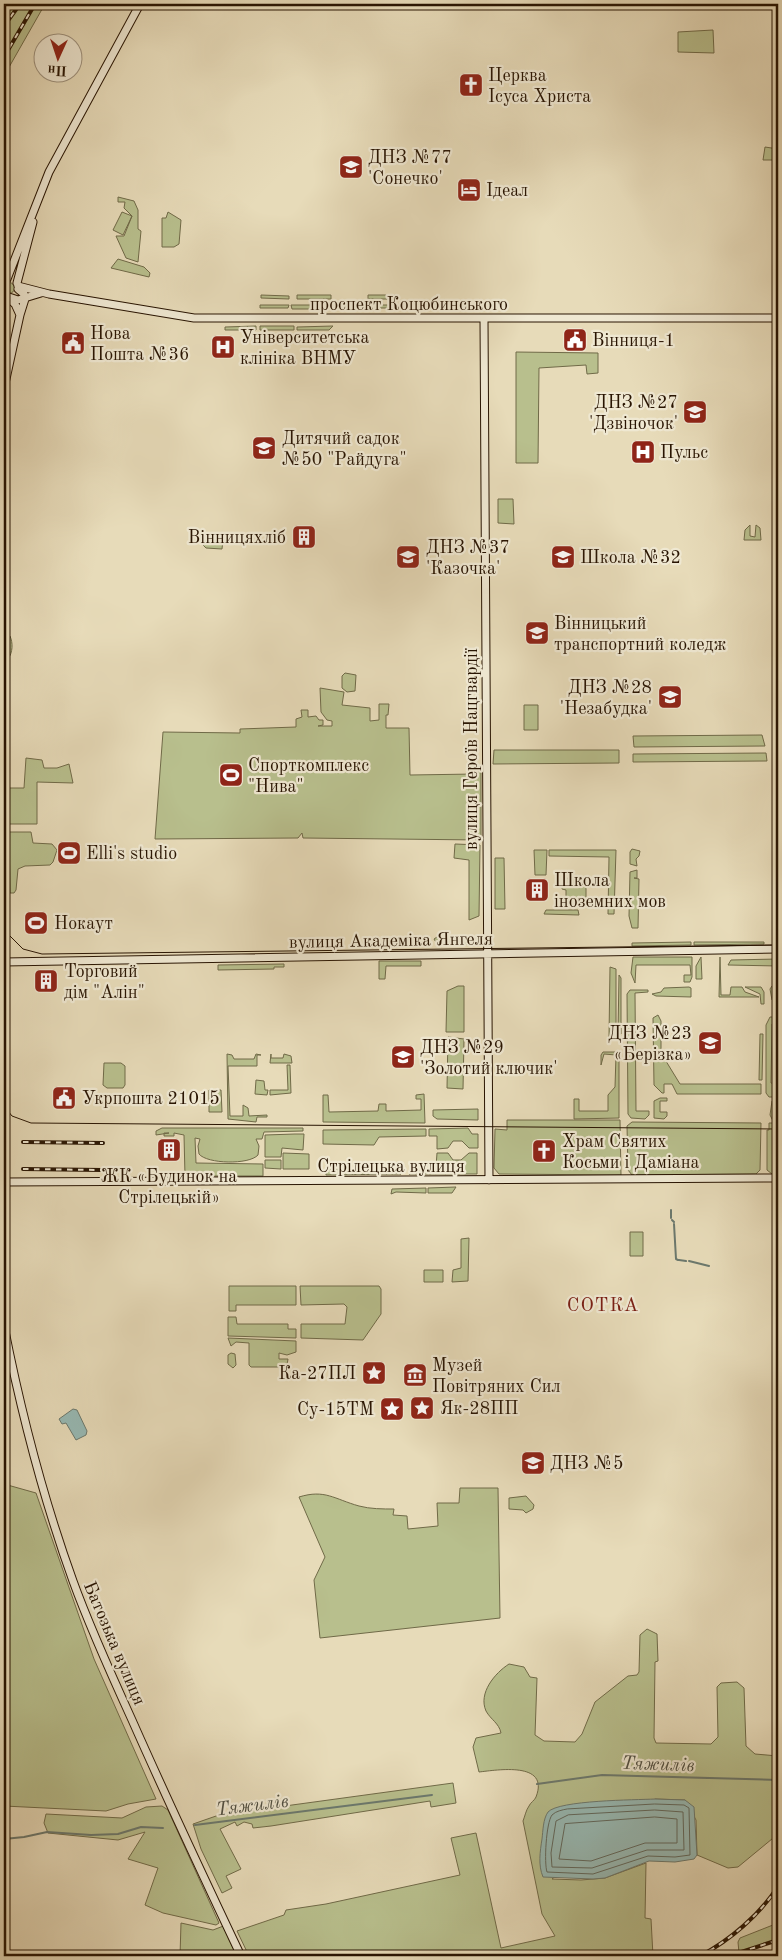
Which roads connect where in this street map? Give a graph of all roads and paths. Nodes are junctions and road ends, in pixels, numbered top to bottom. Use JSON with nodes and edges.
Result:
{"nodes":[{"id":1,"x":140,"y":4,"type":"edge"},
{"id":2,"x":38,"y":202,"type":"junction"},
{"id":3,"x":21,"y":273,"type":"junction"},
{"id":4,"x":6,"y":280,"type":"edge"},
{"id":5,"x":17,"y":286,"type":"junction"},
{"id":6,"x":41,"y":293,"type":"junction"},
{"id":7,"x":6,"y":295,"type":"edge"},
{"id":8,"x":25,"y":299,"type":"junction"},
{"id":9,"x":20,"y":315,"type":"junction"},
{"id":10,"x":778,"y":318,"type":"edge"},
{"id":11,"x":484,"y":319,"type":"junction"},
{"id":12,"x":4,"y":388,"type":"edge"},
{"id":13,"x":778,"y":949,"type":"edge"},
{"id":14,"x":488,"y":953,"type":"junction"},
{"id":15,"x":4,"y":962,"type":"edge"},
{"id":16,"x":778,"y":1178,"type":"edge"},
{"id":17,"x":489,"y":1180,"type":"junction"},
{"id":18,"x":4,"y":1182,"type":"edge"},
{"id":19,"x":20,"y":1183,"type":"junction"},
{"id":20,"x":4,"y":1187,"type":"edge"},
{"id":21,"x":4,"y":1326,"type":"edge"},
{"id":22,"x":241,"y":1956,"type":"edge"}],
"edges":[{"from":1,"to":2,"type":"main road"},
{"from":2,"to":3,"type":"main road"},
{"from":2,"to":4,"type":"main road"},
{"from":3,"to":5,"type":"main road"},
{"from":3,"to":6,"type":"main road"},
{"from":4,"to":5,"type":"main road","name":"проспект Коцюбинського"},
{"from":5,"to":6,"type":"main road","name":"проспект Коцюбинського"},
{"from":5,"to":7,"type":"main road"},
{"from":5,"to":8,"type":"main road"},
{"from":6,"to":8,"type":"main road"},
{"from":6,"to":11,"type":"main road","name":"проспект Коцюбинського"},
{"from":7,"to":8,"type":"main road"},
{"from":7,"to":9,"type":"main road"},
{"from":8,"to":9,"type":"main road"},
{"from":9,"to":12,"type":"main road"},
{"from":10,"to":11,"type":"main road","name":"проспект Коцюбинського"},
{"from":11,"to":14,"type":"main road","name":"вулиця Героїв Нацгвардії"},
{"from":13,"to":14,"type":"main road","name":"вулиця Академіка Янгеля"},
{"from":14,"to":15,"type":"main road","name":"вулиця Академіка Янгеля"},
{"from":14,"to":17,"type":"main road","name":"вулиця Героїв Нацгвардії"},
{"from":16,"to":17,"type":"main road","name":"Стрілецька вулиця"},
{"from":17,"to":19,"type":"main road","name":"Стрілецька вулиця"},
{"from":18,"to":19,"type":"main road","name":"Стрілецька вулиця"},
{"from":19,"to":20,"type":"main road"},
{"from":21,"to":22,"type":"main road","name":"Батозька вулиця"}]}
